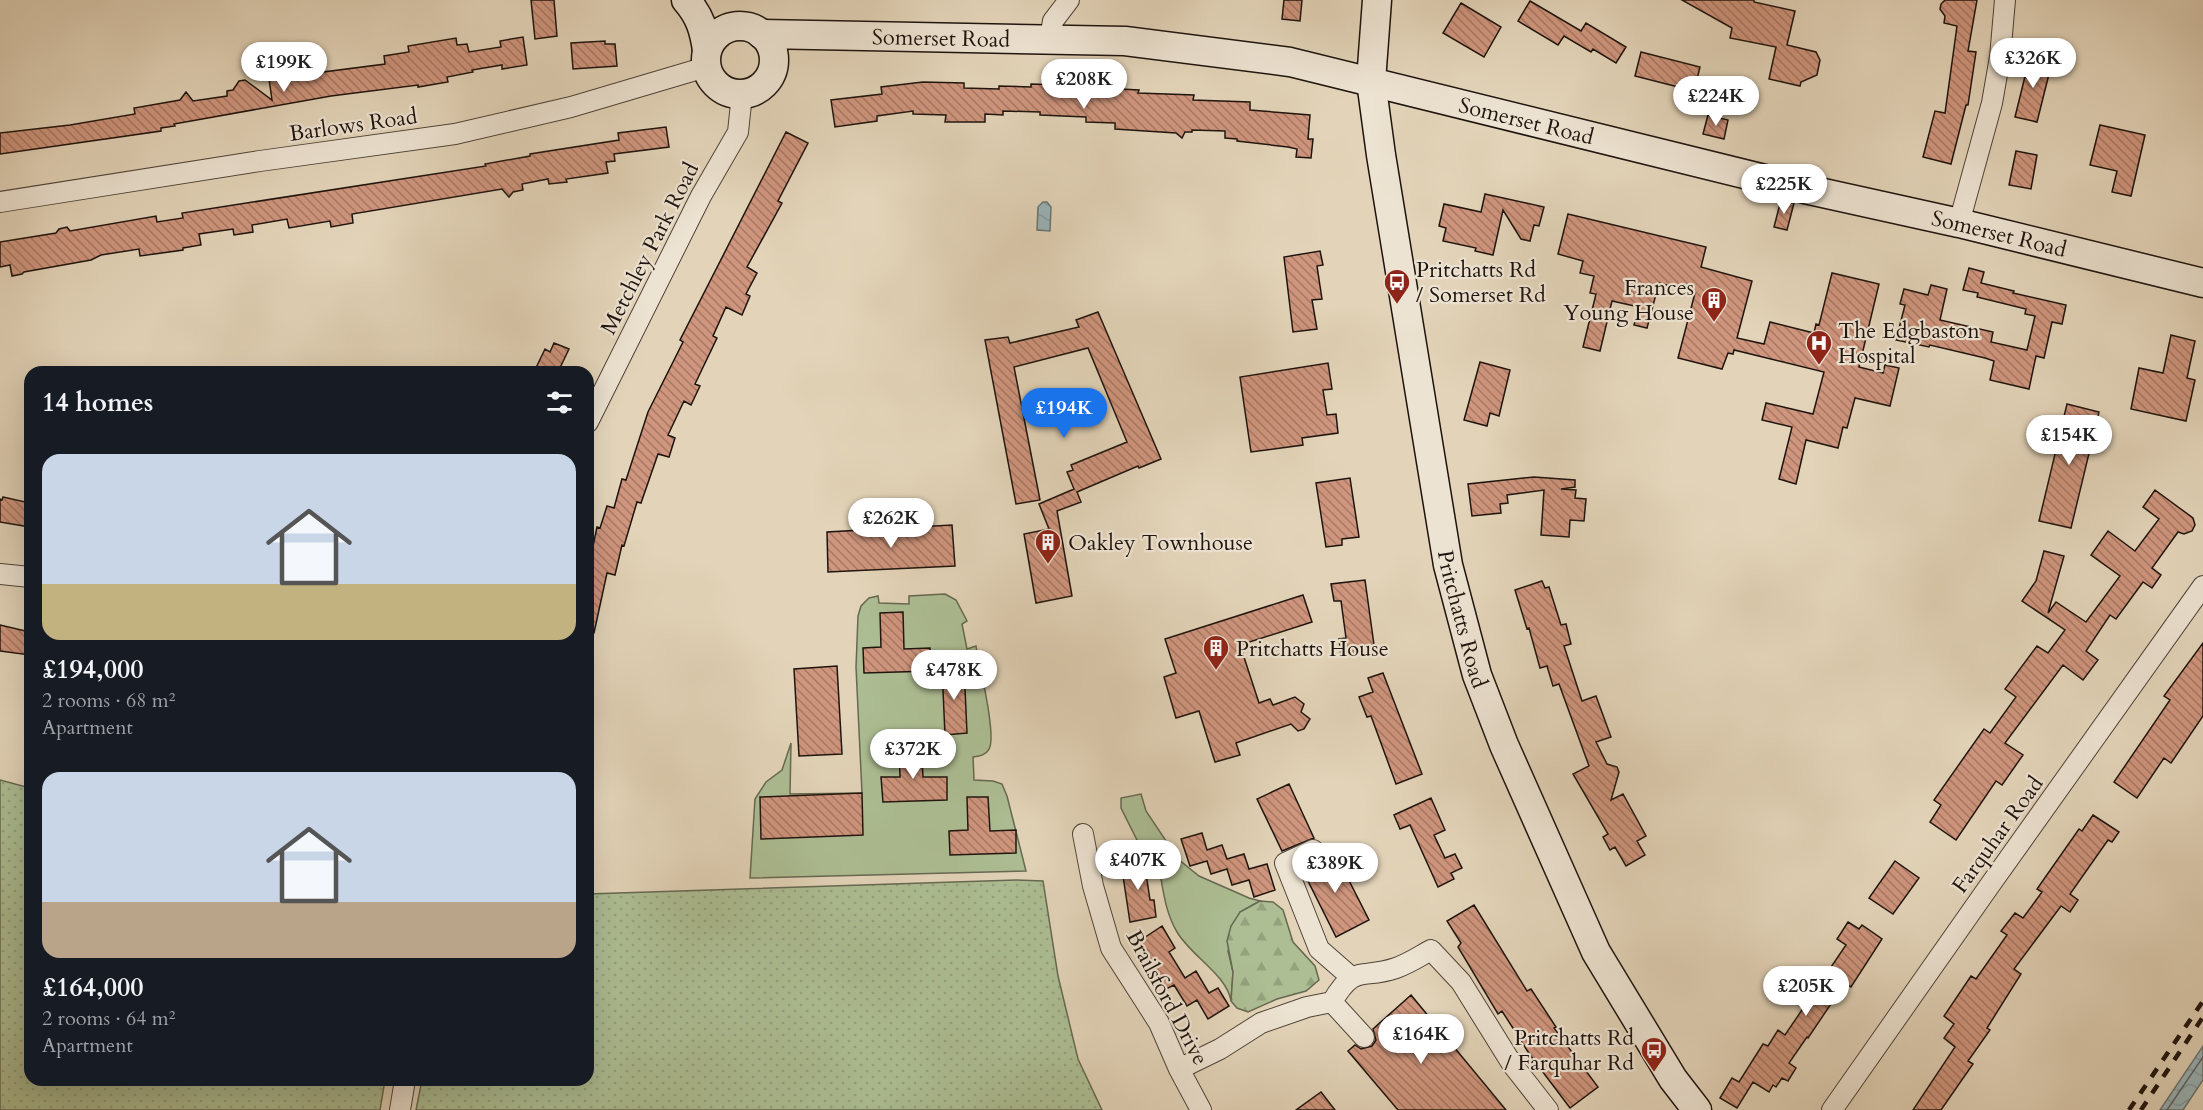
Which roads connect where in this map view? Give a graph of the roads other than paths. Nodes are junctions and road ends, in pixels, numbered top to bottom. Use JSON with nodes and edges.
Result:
{"nodes":[{"id":1,"x":686,"y":0,"type":"edge"},
{"id":2,"x":702,"y":0,"type":"edge"},
{"id":3,"x":1069,"y":0,"type":"edge"},
{"id":4,"x":1377,"y":0,"type":"edge"},
{"id":5,"x":2005,"y":0,"type":"edge"},
{"id":6,"x":752,"y":30,"type":"junction"},
{"id":7,"x":840,"y":34,"type":"junction"},
{"id":8,"x":1050,"y":38,"type":"junction"},
{"id":9,"x":707,"y":58,"type":"junction"},
{"id":10,"x":774,"y":59,"type":"junction"},
{"id":11,"x":1371,"y":81,"type":"junction"},
{"id":12,"x":742,"y":94,"type":"junction"},
{"id":13,"x":0,"y":202,"type":"edge"},
{"id":14,"x":1959,"y":223,"type":"junction"},
{"id":15,"x":2203,"y":283,"type":"edge"},
{"id":16,"x":594,"y":410,"type":"edge"},
{"id":17,"x":0,"y":574,"type":"edge"},
{"id":18,"x":24,"y":576,"type":"edge"},
{"id":19,"x":2203,"y":586,"type":"edge"},
{"id":20,"x":1083,"y":834,"type":"dead end"},
{"id":21,"x":1313,"y":850,"type":"dead end"},
{"id":22,"x":1351,"y":977,"type":"junction"},
{"id":23,"x":1332,"y":1002,"type":"junction"},
{"id":24,"x":1364,"y":1037,"type":"dead end"},
{"id":25,"x":1179,"y":1069,"type":"junction"},
{"id":26,"x":404,"y":1086,"type":"edge"},
{"id":27,"x":400,"y":1110,"type":"edge"},
{"id":28,"x":1201,"y":1110,"type":"edge"},
{"id":29,"x":1548,"y":1110,"type":"edge"},
{"id":30,"x":1697,"y":1110,"type":"edge"},
{"id":31,"x":1832,"y":1110,"type":"edge"}],
"edges":[{"from":1,"to":9,"type":"street"},
{"from":2,"to":6,"type":"street"},
{"from":3,"to":8,"type":"street"},
{"from":4,"to":11,"type":"street","name":"Pritchatts Road"},
{"from":5,"to":14,"type":"street"},
{"from":6,"to":7,"type":"street","name":"Somerset Road"},
{"from":6,"to":9,"type":"street"},
{"from":6,"to":10,"type":"street"},
{"from":7,"to":8,"type":"street","name":"Somerset Road"},
{"from":7,"to":10,"type":"street","name":"Somerset Road"},
{"from":8,"to":11,"type":"street","name":"Somerset Road"},
{"from":9,"to":12,"type":"street"},
{"from":9,"to":13,"type":"street","name":"Barlows Road"},
{"from":10,"to":12,"type":"street"},
{"from":11,"to":14,"type":"street","name":"Somerset Road"},
{"from":11,"to":30,"type":"street","name":"Pritchatts Road"},
{"from":12,"to":16,"type":"street","name":"Metchley Park Road"},
{"from":14,"to":15,"type":"street","name":"Somerset Road"},
{"from":17,"to":18,"type":"street"},
{"from":19,"to":31,"type":"street","name":"Farquhar Road"},
{"from":20,"to":25,"type":"street","name":"Brailsford Drive"},
{"from":21,"to":22,"type":"street"},
{"from":22,"to":23,"type":"street"},
{"from":22,"to":29,"type":"street"},
{"from":23,"to":24,"type":"street"},
{"from":23,"to":25,"type":"street"},
{"from":25,"to":28,"type":"street","name":"Brailsford Drive"},
{"from":26,"to":27,"type":"street"}]}
